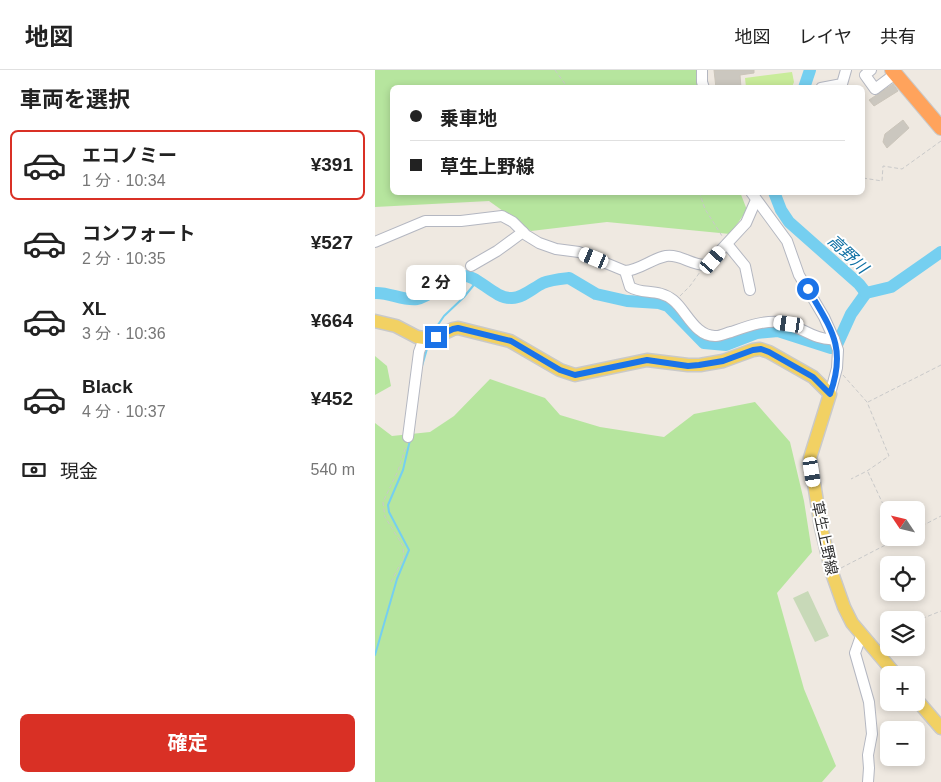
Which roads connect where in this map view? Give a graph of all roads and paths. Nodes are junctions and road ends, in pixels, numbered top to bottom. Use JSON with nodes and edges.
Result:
{"nodes":[{"id":1,"x":555,"y":70,"type":"edge"},
{"id":2,"x":702,"y":70,"type":"edge"},
{"id":3,"x":846,"y":70,"type":"edge"},
{"id":4,"x":871,"y":70,"type":"edge"},
{"id":5,"x":894,"y":72,"type":"edge"},
{"id":6,"x":566,"y":85,"type":"edge"},
{"id":7,"x":703,"y":85,"type":"edge"},
{"id":8,"x":837,"y":85,"type":"edge"},
{"id":9,"x":941,"y":128,"type":"edge"},
{"id":10,"x":941,"y":141,"type":"edge"},
{"id":11,"x":865,"y":178,"type":"edge"},
{"id":12,"x":700,"y":195,"type":"edge"},
{"id":13,"x":753,"y":196,"type":"edge"},
{"id":14,"x":523,"y":232,"type":"junction"},
{"id":15,"x":375,"y":242,"type":"edge"},
{"id":16,"x":727,"y":244,"type":"junction"},
{"id":17,"x":705,"y":265,"type":"junction"},
{"id":18,"x":471,"y":266,"type":"dead end"},
{"id":19,"x":625,"y":271,"type":"junction"},
{"id":20,"x":750,"y":290,"type":"dead end"},
{"id":21,"x":674,"y":301,"type":"junction"},
{"id":22,"x":375,"y":321,"type":"edge"},
{"id":23,"x":424,"y":338,"type":"junction"},
{"id":24,"x":836,"y":344,"type":"junction"},
{"id":25,"x":941,"y":365,"type":"edge"},
{"id":26,"x":837,"y":368,"type":"junction"},
{"id":27,"x":830,"y":394,"type":"junction"},
{"id":28,"x":867,"y":402,"type":"junction"},
{"id":29,"x":408,"y":438,"type":"joint"},
{"id":30,"x":867,"y":471,"type":"junction"},
{"id":31,"x":851,"y":479,"type":"dead end"},
{"id":32,"x":881,"y":501,"type":"edge"},
{"id":33,"x":941,"y":516,"type":"edge"},
{"id":34,"x":925,"y":524,"type":"edge"},
{"id":35,"x":883,"y":546,"type":"edge"},
{"id":36,"x":832,"y":573,"type":"junction"},
{"id":37,"x":391,"y":582,"type":"dead end"},
{"id":38,"x":941,"y":611,"type":"edge"},
{"id":39,"x":925,"y":617,"type":"edge"},
{"id":40,"x":861,"y":636,"type":"junction"},
{"id":41,"x":887,"y":666,"type":"edge"},
{"id":42,"x":925,"y":709,"type":"edge"},
{"id":43,"x":941,"y":728,"type":"edge"},
{"id":44,"x":871,"y":780,"type":"edge"}],
"edges":[{"from":1,"to":6,"type":"path"},
{"from":2,"to":7,"type":"street"},
{"from":3,"to":8,"type":"street"},
{"from":4,"to":5,"type":"street"},
{"from":5,"to":9,"type":"highway"},
{"from":10,"to":11,"type":"path"},
{"from":12,"to":16,"type":"path"},
{"from":13,"to":16,"type":"street"},
{"from":13,"to":24,"type":"street"},
{"from":14,"to":15,"type":"street"},
{"from":14,"to":18,"type":"street"},
{"from":14,"to":19,"type":"street"},
{"from":16,"to":17,"type":"street"},
{"from":16,"to":20,"type":"street"},
{"from":17,"to":19,"type":"street"},
{"from":17,"to":21,"type":"path"},
{"from":19,"to":21,"type":"street"},
{"from":21,"to":24,"type":"street"},
{"from":22,"to":23,"type":"main road"},
{"from":23,"to":27,"type":"main road"},
{"from":23,"to":29,"type":"street"},
{"from":24,"to":26,"type":"street"},
{"from":25,"to":28,"type":"path"},
{"from":26,"to":27,"type":"street"},
{"from":26,"to":28,"type":"path"},
{"from":27,"to":36,"type":"main road","name":"草生上野線"},
{"from":28,"to":30,"type":"path"},
{"from":29,"to":37,"type":"path"},
{"from":30,"to":31,"type":"path"},
{"from":30,"to":32,"type":"path"},
{"from":33,"to":34,"type":"path"},
{"from":35,"to":36,"type":"path"},
{"from":36,"to":40,"type":"main road","name":"草生上野線"},
{"from":38,"to":39,"type":"path"},
{"from":40,"to":41,"type":"main road","name":"草生上野線"},
{"from":40,"to":44,"type":"street"},
{"from":42,"to":43,"type":"main road"}]}
